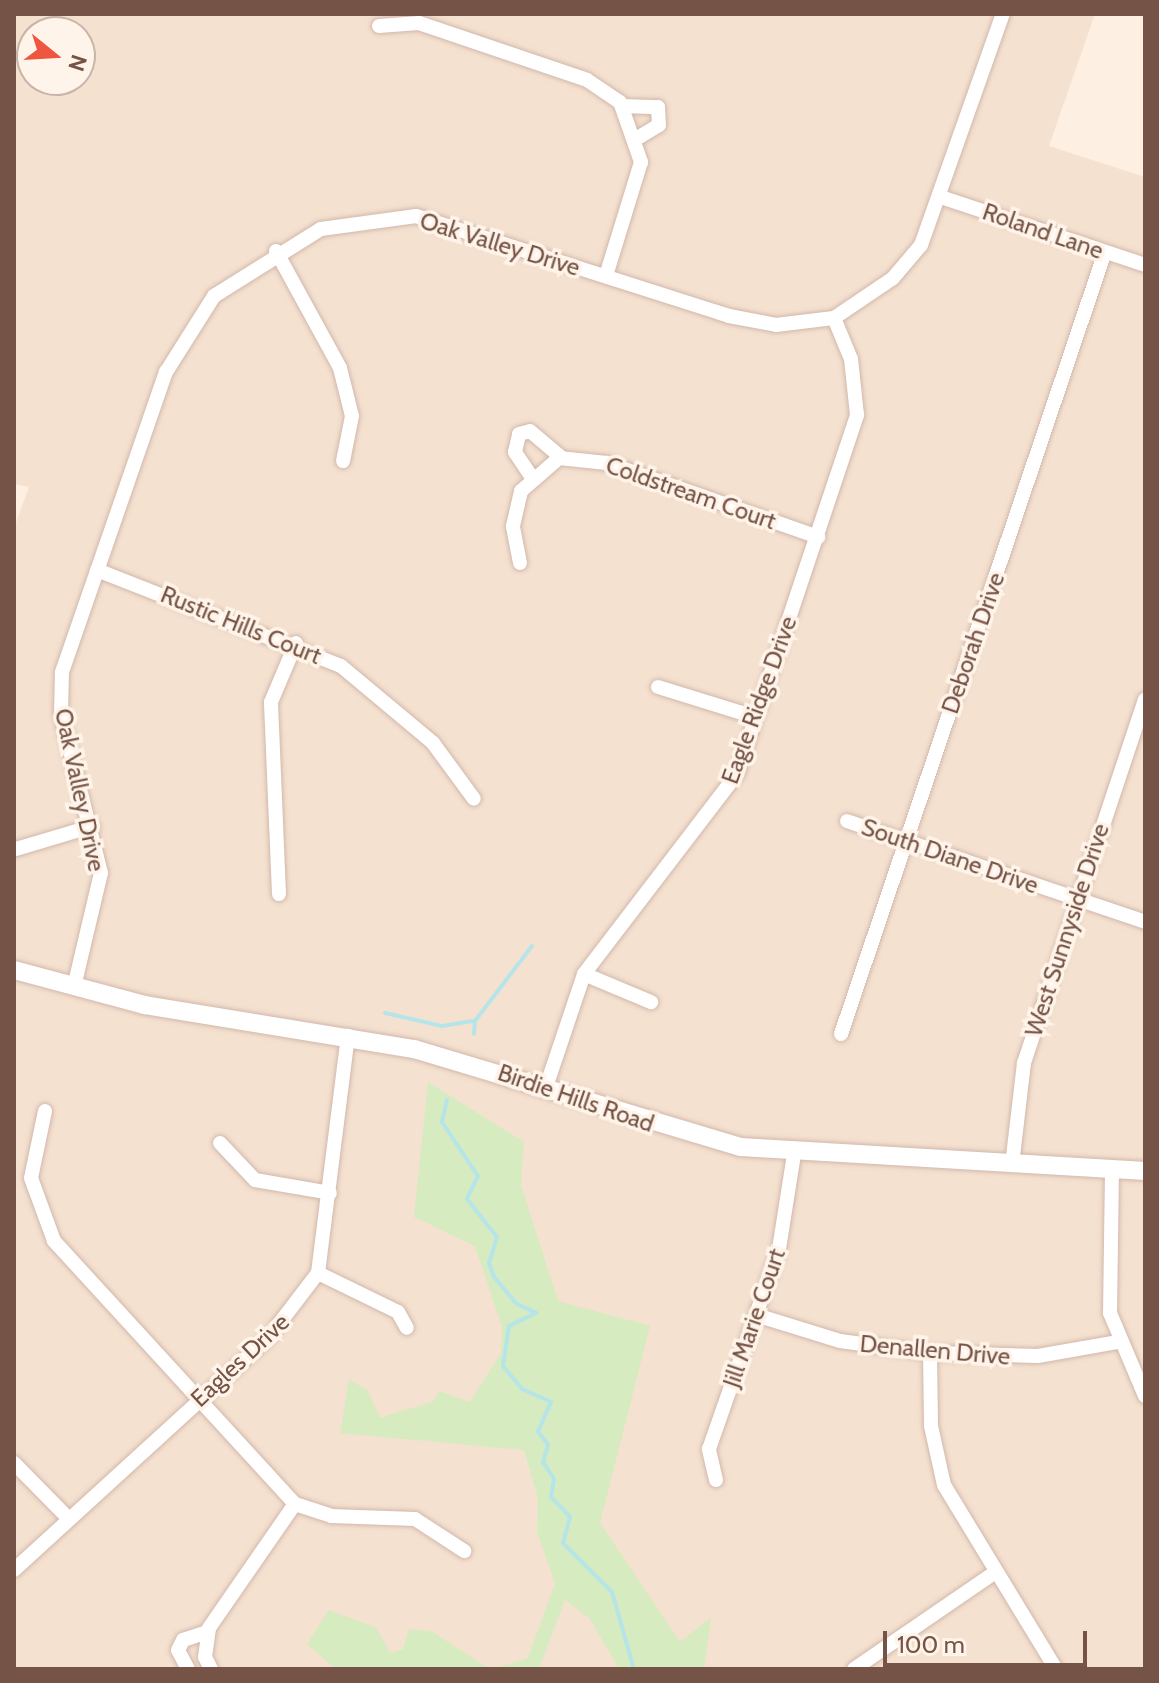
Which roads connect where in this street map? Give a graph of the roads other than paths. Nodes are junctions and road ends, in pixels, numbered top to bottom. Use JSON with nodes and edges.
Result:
{"nodes":[{"id":1,"x":1003,"y":14,"type":"edge"},
{"id":2,"x":379,"y":26,"type":"dead end"},
{"id":3,"x":622,"y":106,"type":"junction"},
{"id":4,"x":637,"y":138,"type":"junction"},
{"id":5,"x":941,"y":197,"type":"junction"},
{"id":6,"x":276,"y":251,"type":"junction"},
{"id":7,"x":1105,"y":252,"type":"junction"},
{"id":8,"x":1145,"y":265,"type":"edge"},
{"id":9,"x":606,"y":276,"type":"junction"},
{"id":10,"x":834,"y":318,"type":"junction"},
{"id":11,"x":562,"y":458,"type":"junction"},
{"id":12,"x":343,"y":461,"type":"dead end"},
{"id":13,"x":531,"y":476,"type":"junction"},
{"id":14,"x":818,"y":537,"type":"junction"},
{"id":15,"x":520,"y":563,"type":"dead end"},
{"id":16,"x":97,"y":570,"type":"junction"},
{"id":17,"x":296,"y":643,"type":"junction"},
{"id":18,"x":658,"y":687,"type":"dead end"},
{"id":19,"x":1145,"y":700,"type":"edge"},
{"id":20,"x":755,"y":717,"type":"junction"},
{"id":21,"x":1140,"y":733,"type":"edge"},
{"id":22,"x":474,"y":799,"type":"dead end"},
{"id":23,"x":847,"y":821,"type":"dead end"},
{"id":24,"x":93,"y":826,"type":"junction"},
{"id":25,"x":906,"y":842,"type":"junction"},
{"id":26,"x":16,"y":849,"type":"dead end"},
{"id":27,"x":279,"y":894,"type":"dead end"},
{"id":28,"x":1077,"y":899,"type":"junction"},
{"id":29,"x":1145,"y":922,"type":"edge"},
{"id":30,"x":14,"y":970,"type":"edge"},
{"id":31,"x":584,"y":974,"type":"junction"},
{"id":32,"x":74,"y":987,"type":"junction"},
{"id":33,"x":651,"y":1002,"type":"dead end"},
{"id":34,"x":841,"y":1034,"type":"dead end"},
{"id":35,"x":348,"y":1036,"type":"junction"},
{"id":36,"x":545,"y":1090,"type":"junction"},
{"id":37,"x":45,"y":1111,"type":"dead end"},
{"id":38,"x":220,"y":1143,"type":"dead end"},
{"id":39,"x":794,"y":1154,"type":"junction"},
{"id":40,"x":1012,"y":1165,"type":"junction"},
{"id":41,"x":1112,"y":1170,"type":"junction"},
{"id":42,"x":1145,"y":1171,"type":"edge"},
{"id":43,"x":330,"y":1193,"type":"junction"},
{"id":44,"x":318,"y":1273,"type":"junction"},
{"id":45,"x":756,"y":1315,"type":"junction"},
{"id":46,"x":407,"y":1328,"type":"dead end"},
{"id":47,"x":1117,"y":1342,"type":"junction"},
{"id":48,"x":930,"y":1353,"type":"junction"},
{"id":49,"x":1145,"y":1396,"type":"edge"},
{"id":50,"x":197,"y":1400,"type":"junction"},
{"id":51,"x":14,"y":1463,"type":"edge"},
{"id":52,"x":716,"y":1480,"type":"dead end"},
{"id":53,"x":295,"y":1504,"type":"junction"},
{"id":54,"x":69,"y":1519,"type":"junction"},
{"id":55,"x":464,"y":1551,"type":"dead end"},
{"id":56,"x":14,"y":1570,"type":"edge"},
{"id":57,"x":993,"y":1574,"type":"junction"},
{"id":58,"x":207,"y":1632,"type":"junction"},
{"id":59,"x":188,"y":1669,"type":"edge"},
{"id":60,"x":211,"y":1669,"type":"edge"},
{"id":61,"x":854,"y":1669,"type":"edge"},
{"id":62,"x":1056,"y":1669,"type":"edge"}],
"edges":[{"from":1,"to":5,"type":"street"},
{"from":2,"to":3,"type":"street"},
{"from":3,"to":4,"type":"street"},
{"from":3,"to":4,"type":"street"},
{"from":4,"to":9,"type":"street"},
{"from":5,"to":7,"type":"street","name":"Roland Lane"},
{"from":5,"to":10,"type":"street"},
{"from":6,"to":9,"type":"street","name":"Oak Valley Drive"},
{"from":6,"to":12,"type":"street"},
{"from":6,"to":16,"type":"street","name":"Oak Valley Drive"},
{"from":7,"to":8,"type":"street","name":"Roland Lane"},
{"from":7,"to":25,"type":"street","name":"Deborah Drive"},
{"from":9,"to":10,"type":"street","name":"Oak Valley Drive"},
{"from":10,"to":14,"type":"street","name":"Eagle Ridge Drive"},
{"from":11,"to":13,"type":"street"},
{"from":11,"to":13,"type":"street"},
{"from":11,"to":14,"type":"street","name":"Coldstream Court"},
{"from":13,"to":15,"type":"street"},
{"from":14,"to":20,"type":"street","name":"Eagle Ridge Drive"},
{"from":16,"to":17,"type":"street","name":"Rustic Hills Court"},
{"from":16,"to":24,"type":"street","name":"Oak Valley Drive"},
{"from":17,"to":22,"type":"street","name":"Rustic Hills Court"},
{"from":17,"to":27,"type":"street"},
{"from":18,"to":20,"type":"street"},
{"from":19,"to":21,"type":"street","name":"West Sunnyside Drive"},
{"from":20,"to":31,"type":"street","name":"Eagle Ridge Drive"},
{"from":21,"to":28,"type":"street","name":"West Sunnyside Drive"},
{"from":23,"to":25,"type":"street","name":"South Diane Drive"},
{"from":24,"to":26,"type":"street"},
{"from":24,"to":32,"type":"street","name":"Oak Valley Drive"},
{"from":25,"to":28,"type":"street","name":"South Diane Drive"},
{"from":25,"to":34,"type":"street","name":"Deborah Drive"},
{"from":28,"to":29,"type":"street","name":"South Diane Drive"},
{"from":28,"to":40,"type":"street","name":"West Sunnyside Drive"},
{"from":30,"to":32,"type":"main road","name":"Birdie Hills Road"},
{"from":31,"to":33,"type":"street"},
{"from":31,"to":36,"type":"street","name":"Eagle Ridge Drive"},
{"from":32,"to":35,"type":"main road","name":"Birdie Hills Road"},
{"from":35,"to":36,"type":"main road","name":"Birdie Hills Road"},
{"from":35,"to":43,"type":"street","name":"Eagles Drive"},
{"from":36,"to":39,"type":"main road","name":"Birdie Hills Road"},
{"from":37,"to":50,"type":"street"},
{"from":38,"to":43,"type":"street"},
{"from":39,"to":40,"type":"main road","name":"Birdie Hills Road"},
{"from":39,"to":45,"type":"street","name":"Jill Marie Court"},
{"from":40,"to":41,"type":"main road","name":"Birdie Hills Road"},
{"from":41,"to":42,"type":"main road","name":"Birdie Hills Road"},
{"from":41,"to":47,"type":"street"},
{"from":43,"to":44,"type":"street","name":"Eagles Drive"},
{"from":44,"to":46,"type":"street"},
{"from":44,"to":50,"type":"street","name":"Eagles Drive"},
{"from":45,"to":48,"type":"street","name":"Denallen Drive"},
{"from":45,"to":52,"type":"street","name":"Jill Marie Court"},
{"from":47,"to":48,"type":"street","name":"Denallen Drive"},
{"from":47,"to":49,"type":"street"},
{"from":48,"to":57,"type":"street"},
{"from":50,"to":53,"type":"street"},
{"from":50,"to":54,"type":"street","name":"Eagles Drive"},
{"from":51,"to":54,"type":"street"},
{"from":53,"to":55,"type":"street"},
{"from":53,"to":58,"type":"street"},
{"from":54,"to":56,"type":"street","name":"Eagles Drive"},
{"from":57,"to":61,"type":"street"},
{"from":57,"to":62,"type":"street"},
{"from":58,"to":59,"type":"street"},
{"from":58,"to":60,"type":"street"}]}
